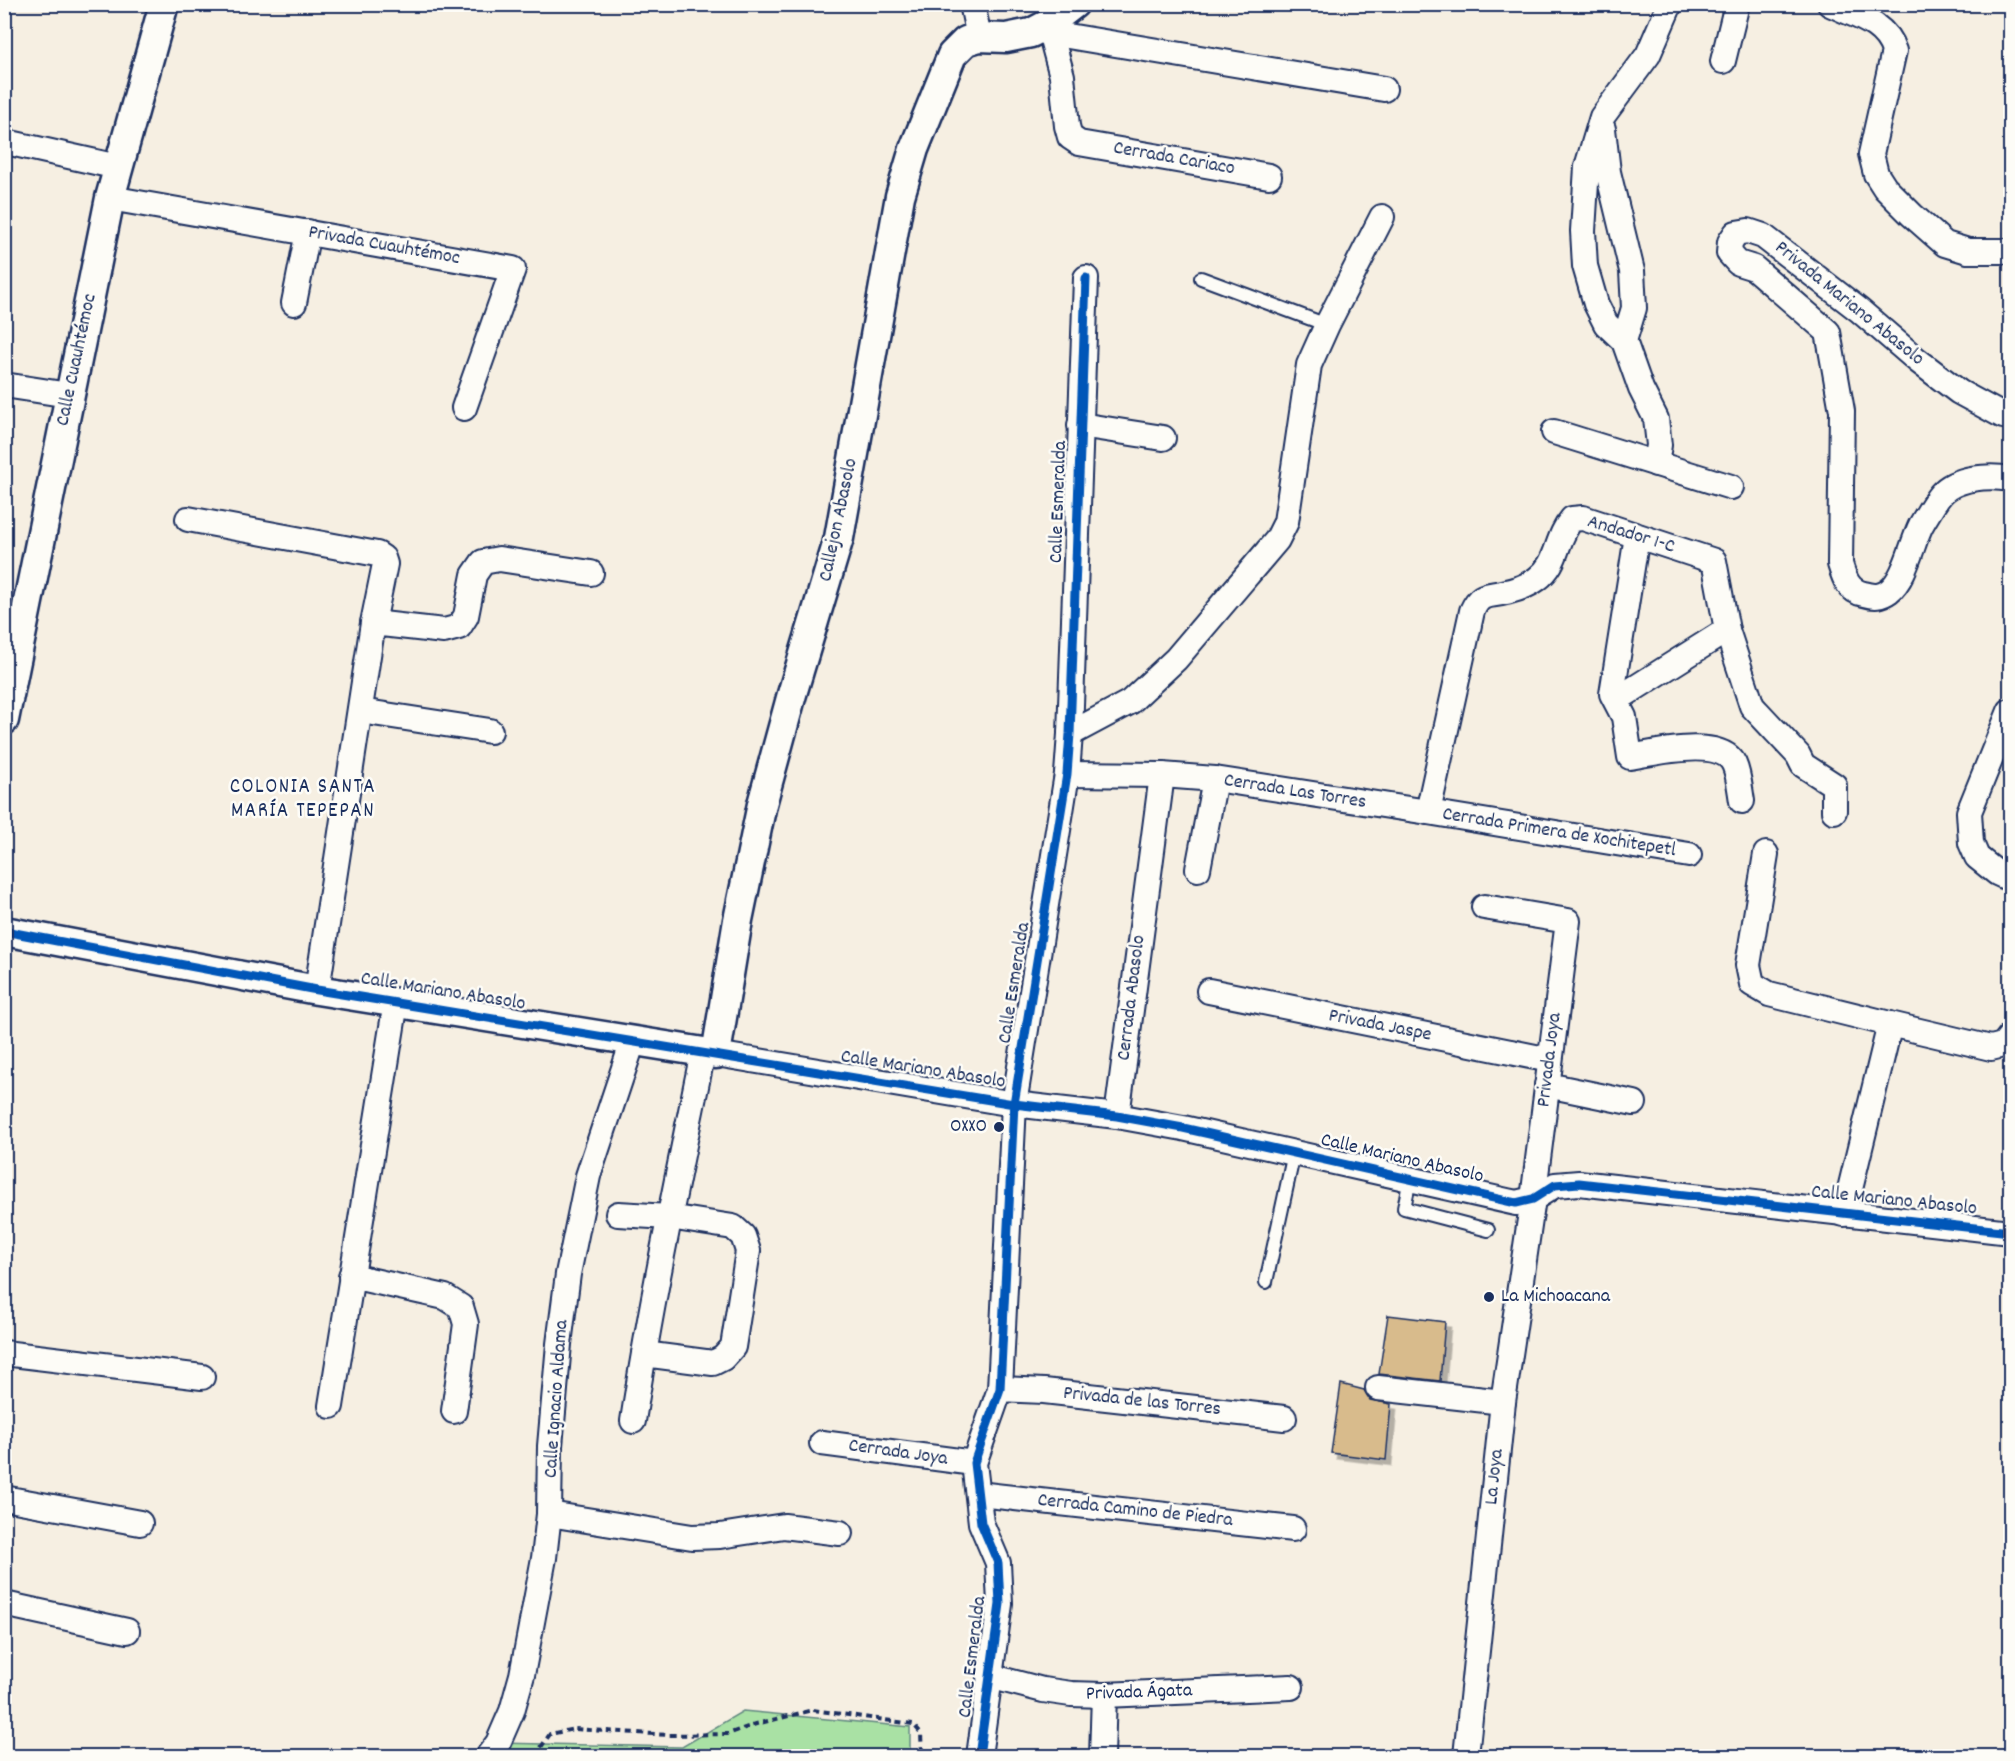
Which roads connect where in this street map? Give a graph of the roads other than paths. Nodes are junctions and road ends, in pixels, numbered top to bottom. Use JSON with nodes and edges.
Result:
{"nodes":[{"id":1,"x":164,"y":4,"type":"edge"},
{"id":2,"x":972,"y":4,"type":"edge"},
{"id":3,"x":1074,"y":4,"type":"edge"},
{"id":4,"x":1670,"y":4,"type":"edge"},
{"id":5,"x":1737,"y":4,"type":"edge"},
{"id":6,"x":1830,"y":4,"type":"edge"},
{"id":7,"x":1049,"y":28,"type":"junction"},
{"id":8,"x":979,"y":37,"type":"junction"},
{"id":9,"x":1723,"y":60,"type":"dead end"},
{"id":10,"x":1384,"y":89,"type":"dead end"},
{"id":11,"x":1602,"y":117,"type":"junction"},
{"id":12,"x":4,"y":140,"type":"edge"},
{"id":13,"x":118,"y":168,"type":"junction"},
{"id":14,"x":1269,"y":176,"type":"dead end"},
{"id":15,"x":110,"y":198,"type":"junction"},
{"id":16,"x":1382,"y":217,"type":"dead end"},
{"id":17,"x":308,"y":232,"type":"junction"},
{"id":18,"x":2010,"y":251,"type":"edge"},
{"id":19,"x":1086,"y":278,"type":"dead end"},
{"id":20,"x":1201,"y":278,"type":"dead end"},
{"id":21,"x":294,"y":303,"type":"dead end"},
{"id":22,"x":1327,"y":325,"type":"junction"},
{"id":23,"x":1624,"y":341,"type":"junction"},
{"id":24,"x":4,"y":385,"type":"edge"},
{"id":25,"x":69,"y":395,"type":"junction"},
{"id":26,"x":464,"y":408,"type":"dead end"},
{"id":27,"x":2010,"y":417,"type":"edge"},
{"id":28,"x":1080,"y":425,"type":"junction"},
{"id":29,"x":1554,"y":432,"type":"dead end"},
{"id":30,"x":1163,"y":438,"type":"dead end"},
{"id":31,"x":1656,"y":464,"type":"junction"},
{"id":32,"x":2010,"y":479,"type":"edge"},
{"id":33,"x":1731,"y":487,"type":"dead end"},
{"id":34,"x":188,"y":519,"type":"dead end"},
{"id":35,"x":1637,"y":536,"type":"junction"},
{"id":36,"x":591,"y":573,"type":"dead end"},
{"id":37,"x":373,"y":623,"type":"junction"},
{"id":38,"x":1727,"y":630,"type":"junction"},
{"id":39,"x":1616,"y":700,"type":"junction"},
{"id":40,"x":360,"y":711,"type":"junction"},
{"id":41,"x":2010,"y":711,"type":"edge"},
{"id":42,"x":4,"y":720,"type":"edge"},
{"id":43,"x":490,"y":731,"type":"dead end"},
{"id":44,"x":1070,"y":734,"type":"junction"},
{"id":45,"x":1067,"y":774,"type":"junction"},
{"id":46,"x":1162,"y":775,"type":"junction"},
{"id":47,"x":1215,"y":779,"type":"junction"},
{"id":48,"x":1742,"y":801,"type":"dead end"},
{"id":49,"x":1834,"y":811,"type":"dead end"},
{"id":50,"x":1428,"y":812,"type":"junction"},
{"id":51,"x":1766,"y":854,"type":"dead end"},
{"id":52,"x":1689,"y":855,"type":"dead end"},
{"id":53,"x":1198,"y":869,"type":"dead end"},
{"id":54,"x":2010,"y":879,"type":"edge"},
{"id":55,"x":1484,"y":907,"type":"dead end"},
{"id":56,"x":4,"y":931,"type":"edge"},
{"id":57,"x":317,"y":990,"type":"junction"},
{"id":58,"x":1209,"y":991,"type":"dead end"},
{"id":59,"x":396,"y":1002,"type":"junction"},
{"id":60,"x":1890,"y":1024,"type":"junction"},
{"id":61,"x":2010,"y":1036,"type":"edge"},
{"id":62,"x":633,"y":1041,"type":"junction"},
{"id":63,"x":709,"y":1053,"type":"junction"},
{"id":64,"x":1550,"y":1060,"type":"junction"},
{"id":65,"x":1547,"y":1085,"type":"junction"},
{"id":66,"x":1634,"y":1103,"type":"dead end"},
{"id":67,"x":1014,"y":1104,"type":"junction"},
{"id":68,"x":1117,"y":1116,"type":"junction"},
{"id":69,"x":1294,"y":1153,"type":"junction"},
{"id":70,"x":1410,"y":1179,"type":"junction"},
{"id":71,"x":1533,"y":1199,"type":"junction"},
{"id":72,"x":618,"y":1214,"type":"dead end"},
{"id":73,"x":1844,"y":1214,"type":"junction"},
{"id":74,"x":669,"y":1217,"type":"junction"},
{"id":75,"x":1488,"y":1230,"type":"dead end"},
{"id":76,"x":2010,"y":1232,"type":"edge"},
{"id":77,"x":351,"y":1276,"type":"junction"},
{"id":78,"x":1266,"y":1282,"type":"dead end"},
{"id":79,"x":4,"y":1353,"type":"edge"},
{"id":80,"x":644,"y":1354,"type":"junction"},
{"id":81,"x":202,"y":1377,"type":"dead end"},
{"id":82,"x":1378,"y":1388,"type":"dead end"},
{"id":83,"x":1000,"y":1389,"type":"junction"},
{"id":84,"x":1503,"y":1402,"type":"junction"},
{"id":85,"x":331,"y":1406,"type":"dead end"},
{"id":86,"x":454,"y":1411,"type":"dead end"},
{"id":87,"x":1284,"y":1418,"type":"dead end"},
{"id":88,"x":633,"y":1421,"type":"dead end"},
{"id":89,"x":822,"y":1443,"type":"dead end"},
{"id":90,"x":974,"y":1463,"type":"junction"},
{"id":91,"x":978,"y":1494,"type":"junction"},
{"id":92,"x":4,"y":1498,"type":"edge"},
{"id":93,"x":549,"y":1514,"type":"junction"},
{"id":94,"x":140,"y":1523,"type":"dead end"},
{"id":95,"x":1293,"y":1529,"type":"dead end"},
{"id":96,"x":840,"y":1533,"type":"dead end"},
{"id":97,"x":4,"y":1604,"type":"edge"},
{"id":98,"x":127,"y":1631,"type":"dead end"},
{"id":99,"x":989,"y":1676,"type":"junction"},
{"id":100,"x":1291,"y":1687,"type":"dead end"},
{"id":101,"x":1104,"y":1695,"type":"junction"},
{"id":102,"x":488,"y":1756,"type":"edge"},
{"id":103,"x":979,"y":1756,"type":"edge"},
{"id":104,"x":1102,"y":1756,"type":"edge"},
{"id":105,"x":1466,"y":1756,"type":"edge"}],
"edges":[{"from":1,"to":13,"type":"street","name":"Calle Cuauhtémoc"},
{"from":2,"to":8,"type":"street"},
{"from":3,"to":7,"type":"street"},
{"from":4,"to":11,"type":"street"},
{"from":5,"to":9,"type":"street"},
{"from":6,"to":18,"type":"street"},
{"from":7,"to":8,"type":"street"},
{"from":7,"to":10,"type":"street"},
{"from":7,"to":14,"type":"street","name":"Cerrada Cariaco"},
{"from":8,"to":63,"type":"street","name":"Callejon Abasolo"},
{"from":11,"to":23,"type":"street"},
{"from":11,"to":23,"type":"street"},
{"from":12,"to":13,"type":"street"},
{"from":13,"to":15,"type":"street","name":"Calle Cuauhtémoc"},
{"from":15,"to":17,"type":"street","name":"Privada Cuauhtémoc"},
{"from":15,"to":25,"type":"street","name":"Calle Cuauhtémoc"},
{"from":16,"to":22,"type":"street"},
{"from":17,"to":21,"type":"street"},
{"from":17,"to":26,"type":"street","name":"Privada Cuauhtémoc"},
{"from":19,"to":28,"type":"street","name":"Calle Esmeralda"},
{"from":20,"to":22,"type":"lane"},
{"from":22,"to":44,"type":"street"},
{"from":23,"to":31,"type":"street"},
{"from":24,"to":25,"type":"street"},
{"from":25,"to":42,"type":"street","name":"Calle Cuauhtémoc"},
{"from":27,"to":32,"type":"street","name":"Privada Mariano Abasolo"},
{"from":28,"to":30,"type":"street"},
{"from":28,"to":44,"type":"street","name":"Calle Esmeralda"},
{"from":29,"to":31,"type":"street"},
{"from":31,"to":33,"type":"street"},
{"from":34,"to":37,"type":"street"},
{"from":35,"to":38,"type":"street","name":"Andador 1-C"},
{"from":35,"to":39,"type":"street"},
{"from":35,"to":50,"type":"street","name":"Andador 1-C"},
{"from":36,"to":37,"type":"street"},
{"from":37,"to":40,"type":"street"},
{"from":38,"to":39,"type":"street"},
{"from":38,"to":49,"type":"street","name":"Andador 1-C"},
{"from":39,"to":48,"type":"street"},
{"from":40,"to":43,"type":"street"},
{"from":40,"to":57,"type":"street"},
{"from":41,"to":54,"type":"street"},
{"from":44,"to":45,"type":"street","name":"Calle Esmeralda"},
{"from":45,"to":46,"type":"street","name":"Cerrada Las Torres"},
{"from":45,"to":67,"type":"street","name":"Calle Esmeralda"},
{"from":46,"to":47,"type":"street","name":"Cerrada Las Torres"},
{"from":46,"to":68,"type":"street","name":"Cerrada Abasolo"},
{"from":47,"to":50,"type":"street","name":"Cerrada Las Torres"},
{"from":47,"to":53,"type":"street"},
{"from":50,"to":52,"type":"street","name":"Cerrada Primera de Xochitepetl"},
{"from":51,"to":60,"type":"street"},
{"from":55,"to":64,"type":"street","name":"Privada Joya"},
{"from":56,"to":57,"type":"street","name":"Calle Mariano Abasolo"},
{"from":57,"to":59,"type":"street","name":"Calle Mariano Abasolo"},
{"from":58,"to":64,"type":"street","name":"Privada Jaspe"},
{"from":59,"to":62,"type":"street","name":"Calle Mariano Abasolo"},
{"from":59,"to":77,"type":"street"},
{"from":60,"to":61,"type":"street"},
{"from":60,"to":73,"type":"street"},
{"from":62,"to":63,"type":"street","name":"Calle Mariano Abasolo"},
{"from":62,"to":93,"type":"street","name":"Calle Ignacio Aldama"},
{"from":63,"to":67,"type":"street","name":"Calle Mariano Abasolo"},
{"from":63,"to":74,"type":"street"},
{"from":64,"to":65,"type":"street","name":"Privada Joya"},
{"from":65,"to":66,"type":"street"},
{"from":65,"to":71,"type":"street","name":"Privada Joya"},
{"from":67,"to":68,"type":"street","name":"Calle Mariano Abasolo"},
{"from":67,"to":83,"type":"street","name":"Calle Esmeralda"},
{"from":68,"to":69,"type":"street","name":"Calle Mariano Abasolo"},
{"from":69,"to":70,"type":"street","name":"Calle Mariano Abasolo"},
{"from":69,"to":78,"type":"lane"},
{"from":70,"to":71,"type":"street","name":"Calle Mariano Abasolo"},
{"from":70,"to":75,"type":"lane"},
{"from":71,"to":73,"type":"street","name":"Calle Mariano Abasolo"},
{"from":71,"to":84,"type":"street","name":"La Joya"},
{"from":72,"to":74,"type":"street"},
{"from":73,"to":76,"type":"street","name":"Calle Mariano Abasolo"},
{"from":74,"to":80,"type":"street"},
{"from":74,"to":80,"type":"street"},
{"from":77,"to":85,"type":"street"},
{"from":77,"to":86,"type":"street"},
{"from":79,"to":81,"type":"street"},
{"from":80,"to":88,"type":"street"},
{"from":82,"to":84,"type":"street"},
{"from":83,"to":87,"type":"street","name":"Privada de las Torres"},
{"from":83,"to":90,"type":"street","name":"Calle Esmeralda"},
{"from":84,"to":105,"type":"street","name":"La Joya"},
{"from":89,"to":90,"type":"street","name":"Cerrada Joya"},
{"from":90,"to":91,"type":"street","name":"Calle Esmeralda"},
{"from":91,"to":95,"type":"street","name":"Cerrada Camino de Piedra"},
{"from":91,"to":99,"type":"street","name":"Calle Esmeralda"},
{"from":92,"to":94,"type":"street"},
{"from":93,"to":96,"type":"street"},
{"from":93,"to":102,"type":"street","name":"Calle Ignacio Aldama"},
{"from":97,"to":98,"type":"street"},
{"from":99,"to":101,"type":"street","name":"Privada Ágata"},
{"from":99,"to":103,"type":"street","name":"Calle Esmeralda"},
{"from":100,"to":101,"type":"street","name":"Privada Ágata"},
{"from":101,"to":104,"type":"street"}]}
